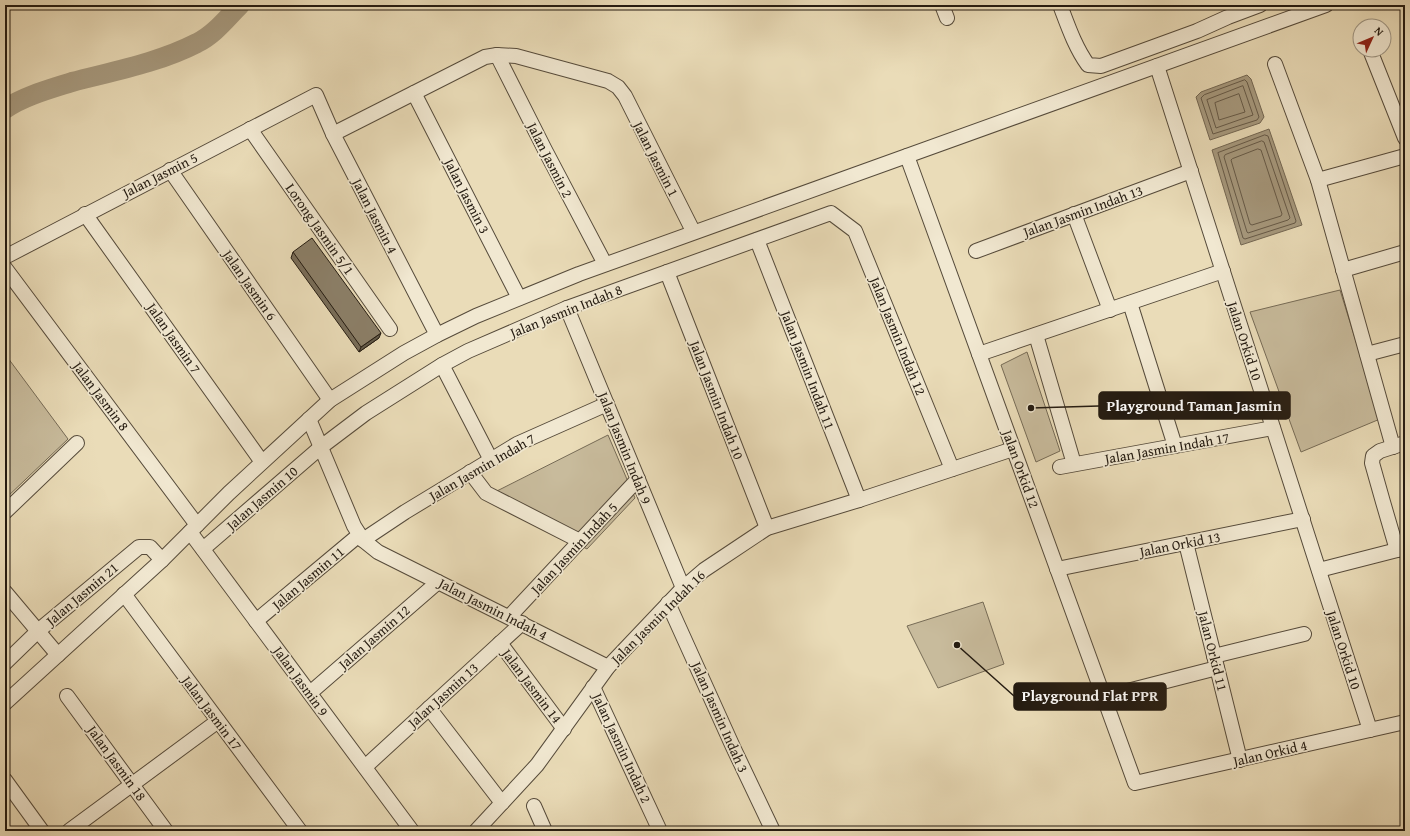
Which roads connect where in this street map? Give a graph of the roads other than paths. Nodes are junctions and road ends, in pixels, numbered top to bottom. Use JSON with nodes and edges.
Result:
{"nodes":[{"id":1,"x":1060,"y":5,"type":"edge"},
{"id":2,"x":1260,"y":5,"type":"edge"},
{"id":3,"x":1326,"y":5,"type":"edge"},
{"id":4,"x":498,"y":54,"type":"junction"},
{"id":5,"x":1373,"y":58,"type":"edge"},
{"id":6,"x":1275,"y":64,"type":"dead end"},
{"id":7,"x":1157,"y":66,"type":"junction"},
{"id":8,"x":414,"y":93,"type":"junction"},
{"id":9,"x":316,"y":95,"type":"joint"},
{"id":10,"x":250,"y":129,"type":"junction"},
{"id":11,"x":333,"y":134,"type":"junction"},
{"id":12,"x":1405,"y":138,"type":"edge"},
{"id":13,"x":907,"y":156,"type":"junction"},
{"id":14,"x":1405,"y":156,"type":"edge"},
{"id":15,"x":170,"y":170,"type":"junction"},
{"id":16,"x":1191,"y":171,"type":"junction"},
{"id":17,"x":1318,"y":180,"type":"junction"},
{"id":18,"x":831,"y":213,"type":"joint"},
{"id":19,"x":85,"y":214,"type":"junction"},
{"id":20,"x":1074,"y":214,"type":"junction"},
{"id":21,"x":693,"y":232,"type":"junction"},
{"id":22,"x":757,"y":240,"type":"junction"},
{"id":23,"x":976,"y":251,"type":"dead end"},
{"id":24,"x":1405,"y":252,"type":"edge"},
{"id":25,"x":5,"y":257,"type":"edge"},
{"id":26,"x":604,"y":264,"type":"junction"},
{"id":27,"x":5,"y":268,"type":"edge"},
{"id":28,"x":1343,"y":270,"type":"junction"},
{"id":29,"x":1223,"y":271,"type":"junction"},
{"id":30,"x":667,"y":272,"type":"junction"},
{"id":31,"x":519,"y":298,"type":"junction"},
{"id":32,"x":1130,"y":303,"type":"junction"},
{"id":33,"x":567,"y":308,"type":"junction"},
{"id":34,"x":1110,"y":310,"type":"junction"},
{"id":35,"x":390,"y":329,"type":"dead end"},
{"id":36,"x":437,"y":335,"type":"junction"},
{"id":37,"x":1036,"y":335,"type":"junction"},
{"id":38,"x":1405,"y":344,"type":"edge"},
{"id":39,"x":979,"y":354,"type":"junction"},
{"id":40,"x":1367,"y":354,"type":"junction"},
{"id":41,"x":442,"y":365,"type":"junction"},
{"id":42,"x":330,"y":400,"type":"junction"},
{"id":43,"x":607,"y":404,"type":"junction"},
{"id":44,"x":309,"y":419,"type":"junction"},
{"id":45,"x":1274,"y":428,"type":"junction"},
{"id":46,"x":77,"y":443,"type":"dead end"},
{"id":47,"x":1399,"y":445,"type":"edge"},
{"id":48,"x":1176,"y":446,"type":"junction"},
{"id":49,"x":321,"y":447,"type":"junction"},
{"id":50,"x":1013,"y":449,"type":"junction"},
{"id":51,"x":491,"y":460,"type":"junction"},
{"id":52,"x":262,"y":462,"type":"junction"},
{"id":53,"x":1074,"y":464,"type":"junction"},
{"id":54,"x":1060,"y":467,"type":"dead end"},
{"id":55,"x":952,"y":469,"type":"junction"},
{"id":56,"x":470,"y":472,"type":"junction"},
{"id":57,"x":638,"y":479,"type":"junction"},
{"id":58,"x":859,"y":500,"type":"junction"},
{"id":59,"x":5,"y":512,"type":"edge"},
{"id":60,"x":1303,"y":520,"type":"junction"},
{"id":61,"x":194,"y":528,"type":"junction"},
{"id":62,"x":767,"y":528,"type":"junction"},
{"id":63,"x":361,"y":537,"type":"junction"},
{"id":64,"x":580,"y":541,"type":"junction"},
{"id":65,"x":1186,"y":543,"type":"junction"},
{"id":66,"x":203,"y":549,"type":"junction"},
{"id":67,"x":1401,"y":549,"type":"edge"},
{"id":68,"x":162,"y":560,"type":"junction"},
{"id":69,"x":1057,"y":569,"type":"junction"},
{"id":70,"x":1319,"y":570,"type":"junction"},
{"id":71,"x":438,"y":582,"type":"junction"},
{"id":72,"x":683,"y":588,"type":"junction"},
{"id":73,"x":5,"y":592,"type":"edge"},
{"id":74,"x":124,"y":594,"type":"junction"},
{"id":75,"x":668,"y":603,"type":"junction"},
{"id":76,"x":516,"y":620,"type":"junction"},
{"id":77,"x":256,"y":621,"type":"junction"},
{"id":78,"x":38,"y":631,"type":"junction"},
{"id":79,"x":1304,"y":634,"type":"dead end"},
{"id":80,"x":500,"y":643,"type":"junction"},
{"id":81,"x":58,"y":655,"type":"junction"},
{"id":82,"x":1216,"y":662,"type":"junction"},
{"id":83,"x":5,"y":663,"type":"edge"},
{"id":84,"x":608,"y":667,"type":"junction"},
{"id":85,"x":593,"y":687,"type":"junction"},
{"id":86,"x":310,"y":693,"type":"junction"},
{"id":87,"x":68,"y":696,"type":"dead end"},
{"id":88,"x":1104,"y":697,"type":"junction"},
{"id":89,"x":5,"y":703,"type":"edge"},
{"id":90,"x":430,"y":708,"type":"junction"},
{"id":91,"x":218,"y":721,"type":"junction"},
{"id":92,"x":1405,"y":722,"type":"edge"},
{"id":93,"x":564,"y":729,"type":"junction"},
{"id":94,"x":1370,"y":730,"type":"junction"},
{"id":95,"x":1240,"y":760,"type":"junction"},
{"id":96,"x":365,"y":767,"type":"junction"},
{"id":97,"x":5,"y":780,"type":"edge"},
{"id":98,"x":1135,"y":783,"type":"joint"},
{"id":99,"x":132,"y":785,"type":"junction"},
{"id":100,"x":502,"y":803,"type":"junction"},
{"id":101,"x":534,"y":806,"type":"dead end"},
{"id":102,"x":42,"y":831,"type":"edge"},
{"id":103,"x":69,"y":831,"type":"edge"},
{"id":104,"x":166,"y":831,"type":"edge"},
{"id":105,"x":300,"y":831,"type":"edge"},
{"id":106,"x":412,"y":831,"type":"edge"},
{"id":107,"x":476,"y":831,"type":"edge"},
{"id":108,"x":545,"y":831,"type":"edge"},
{"id":109,"x":660,"y":831,"type":"edge"},
{"id":110,"x":773,"y":831,"type":"edge"}],
"edges":[{"from":1,"to":2,"type":"street"},
{"from":3,"to":7,"type":"street"},
{"from":4,"to":8,"type":"street"},
{"from":4,"to":21,"type":"street","name":"Jalan Jasmin 1"},
{"from":4,"to":26,"type":"street","name":"Jalan Jasmin 2"},
{"from":5,"to":12,"type":"street"},
{"from":6,"to":17,"type":"street"},
{"from":7,"to":13,"type":"street"},
{"from":7,"to":16,"type":"street","name":"Jalan Orkid 10"},
{"from":8,"to":11,"type":"street"},
{"from":8,"to":31,"type":"street","name":"Jalan Jasmin 3"},
{"from":9,"to":10,"type":"street","name":"Jalan Jasmin 5"},
{"from":9,"to":11,"type":"street","name":"Jalan Jasmin 4"},
{"from":10,"to":15,"type":"street","name":"Jalan Jasmin 5"},
{"from":10,"to":35,"type":"street","name":"Lorong Jasmin 5/1"},
{"from":11,"to":36,"type":"street","name":"Jalan Jasmin 4"},
{"from":13,"to":21,"type":"street"},
{"from":13,"to":39,"type":"street","name":"Jalan Orkid 12"},
{"from":14,"to":17,"type":"street"},
{"from":15,"to":19,"type":"street","name":"Jalan Jasmin 5"},
{"from":15,"to":42,"type":"street","name":"Jalan Jasmin 6"},
{"from":16,"to":20,"type":"street","name":"Jalan Jasmin Indah 13"},
{"from":16,"to":29,"type":"street","name":"Jalan Orkid 10"},
{"from":17,"to":28,"type":"street"},
{"from":18,"to":22,"type":"street","name":"Jalan Jasmin Indah 8"},
{"from":18,"to":55,"type":"street","name":"Jalan Jasmin Indah 12"},
{"from":19,"to":25,"type":"street","name":"Jalan Jasmin 5"},
{"from":19,"to":52,"type":"street","name":"Jalan Jasmin 7"},
{"from":20,"to":23,"type":"street","name":"Jalan Jasmin Indah 13"},
{"from":20,"to":34,"type":"street"},
{"from":21,"to":26,"type":"street"},
{"from":22,"to":30,"type":"street","name":"Jalan Jasmin Indah 8"},
{"from":22,"to":58,"type":"street","name":"Jalan Jasmin Indah 11"},
{"from":24,"to":28,"type":"street"},
{"from":26,"to":31,"type":"street"},
{"from":27,"to":61,"type":"street","name":"Jalan Jasmin 8"},
{"from":28,"to":40,"type":"street"},
{"from":29,"to":32,"type":"street"},
{"from":29,"to":45,"type":"street","name":"Jalan Orkid 10"},
{"from":30,"to":33,"type":"street","name":"Jalan Jasmin Indah 8"},
{"from":30,"to":62,"type":"street","name":"Jalan Jasmin Indah 10"},
{"from":31,"to":36,"type":"street"},
{"from":32,"to":34,"type":"street"},
{"from":32,"to":48,"type":"street"},
{"from":33,"to":41,"type":"street","name":"Jalan Jasmin Indah 8"},
{"from":33,"to":43,"type":"street","name":"Jalan Jasmin Indah 9"},
{"from":34,"to":37,"type":"street"},
{"from":36,"to":42,"type":"street"},
{"from":37,"to":39,"type":"street"},
{"from":37,"to":53,"type":"street"},
{"from":38,"to":40,"type":"street"},
{"from":39,"to":50,"type":"street","name":"Jalan Orkid 12"},
{"from":40,"to":47,"type":"street"},
{"from":41,"to":49,"type":"street","name":"Jalan Jasmin Indah 8"},
{"from":41,"to":51,"type":"street"},
{"from":42,"to":44,"type":"street"},
{"from":43,"to":51,"type":"street","name":"Jalan Jasmin Indah 7"},
{"from":43,"to":57,"type":"street","name":"Jalan Jasmin Indah 9"},
{"from":44,"to":49,"type":"street"},
{"from":44,"to":52,"type":"street"},
{"from":45,"to":48,"type":"street","name":"Jalan Jasmin Indah 17"},
{"from":45,"to":60,"type":"street","name":"Jalan Orkid 10"},
{"from":46,"to":59,"type":"street"},
{"from":47,"to":67,"type":"street"},
{"from":48,"to":53,"type":"street","name":"Jalan Jasmin Indah 17"},
{"from":49,"to":63,"type":"street"},
{"from":49,"to":66,"type":"street","name":"Jalan Jasmin 10"},
{"from":50,"to":55,"type":"street","name":"Jalan Jasmin Indah 16"},
{"from":50,"to":69,"type":"street","name":"Jalan Orkid 12"},
{"from":51,"to":56,"type":"street","name":"Jalan Jasmin Indah 7"},
{"from":52,"to":61,"type":"street"},
{"from":53,"to":54,"type":"street","name":"Jalan Jasmin Indah 17"},
{"from":55,"to":58,"type":"street","name":"Jalan Jasmin Indah 16"},
{"from":56,"to":63,"type":"street","name":"Jalan Jasmin Indah 7"},
{"from":56,"to":64,"type":"street"},
{"from":57,"to":64,"type":"street","name":"Jalan Jasmin Indah 5"},
{"from":57,"to":72,"type":"street","name":"Jalan Jasmin Indah 9"},
{"from":58,"to":62,"type":"street","name":"Jalan Jasmin Indah 16"},
{"from":60,"to":65,"type":"street","name":"Jalan Orkid 13"},
{"from":60,"to":70,"type":"street","name":"Jalan Orkid 10"},
{"from":61,"to":66,"type":"street","name":"Jalan Jasmin 9"},
{"from":61,"to":68,"type":"street"},
{"from":62,"to":72,"type":"street","name":"Jalan Jasmin Indah 16"},
{"from":63,"to":71,"type":"street","name":"Jalan Jasmin Indah 4"},
{"from":63,"to":77,"type":"street","name":"Jalan Jasmin 11"},
{"from":64,"to":76,"type":"street","name":"Jalan Jasmin Indah 5"},
{"from":65,"to":69,"type":"street","name":"Jalan Orkid 13"},
{"from":65,"to":82,"type":"street","name":"Jalan Orkid 11"},
{"from":66,"to":77,"type":"street","name":"Jalan Jasmin 9"},
{"from":67,"to":70,"type":"street"},
{"from":68,"to":74,"type":"street"},
{"from":68,"to":78,"type":"street","name":"Jalan Jasmin 21"},
{"from":69,"to":88,"type":"street","name":"Jalan Orkid 12"},
{"from":70,"to":94,"type":"street","name":"Jalan Orkid 10"},
{"from":71,"to":76,"type":"street","name":"Jalan Jasmin Indah 4"},
{"from":71,"to":86,"type":"street","name":"Jalan Jasmin 12"},
{"from":72,"to":75,"type":"street","name":"Jalan Jasmin Indah 16"},
{"from":73,"to":78,"type":"street"},
{"from":74,"to":81,"type":"street"},
{"from":74,"to":91,"type":"street","name":"Jalan Jasmin 17"},
{"from":75,"to":84,"type":"street","name":"Jalan Jasmin Indah 16"},
{"from":75,"to":110,"type":"street","name":"Jalan Jasmin Indah 3"},
{"from":76,"to":80,"type":"street","name":"Jalan Jasmin 13"},
{"from":76,"to":84,"type":"street","name":"Jalan Jasmin Indah 4"},
{"from":77,"to":86,"type":"street","name":"Jalan Jasmin 9"},
{"from":78,"to":81,"type":"street"},
{"from":78,"to":83,"type":"street","name":"Jalan Jasmin 21"},
{"from":79,"to":82,"type":"street"},
{"from":80,"to":90,"type":"street","name":"Jalan Jasmin 13"},
{"from":80,"to":93,"type":"street","name":"Jalan Jasmin 14"},
{"from":81,"to":89,"type":"street"},
{"from":82,"to":88,"type":"street"},
{"from":82,"to":95,"type":"street","name":"Jalan Orkid 11"},
{"from":84,"to":85,"type":"street","name":"Jalan Jasmin Indah 16"},
{"from":85,"to":93,"type":"street","name":"Jalan Jasmin Indah 16"},
{"from":85,"to":109,"type":"street","name":"Jalan Jasmin Indah 2"},
{"from":86,"to":96,"type":"street","name":"Jalan Jasmin 9"},
{"from":87,"to":99,"type":"street","name":"Jalan Jasmin 18"},
{"from":88,"to":98,"type":"street","name":"Jalan Orkid 12"},
{"from":90,"to":96,"type":"street","name":"Jalan Jasmin 13"},
{"from":90,"to":100,"type":"street"},
{"from":91,"to":99,"type":"street"},
{"from":91,"to":105,"type":"street","name":"Jalan Jasmin 17"},
{"from":92,"to":94,"type":"street","name":"Jalan Orkid 4"},
{"from":93,"to":100,"type":"street","name":"Jalan Jasmin Indah 16"},
{"from":94,"to":95,"type":"street","name":"Jalan Orkid 4"},
{"from":95,"to":98,"type":"street","name":"Jalan Orkid 4"},
{"from":96,"to":106,"type":"street","name":"Jalan Jasmin 9"},
{"from":97,"to":102,"type":"street"},
{"from":99,"to":103,"type":"street"},
{"from":99,"to":104,"type":"street","name":"Jalan Jasmin 18"},
{"from":100,"to":107,"type":"street","name":"Jalan Jasmin Indah 16"},
{"from":101,"to":108,"type":"street"}]}
